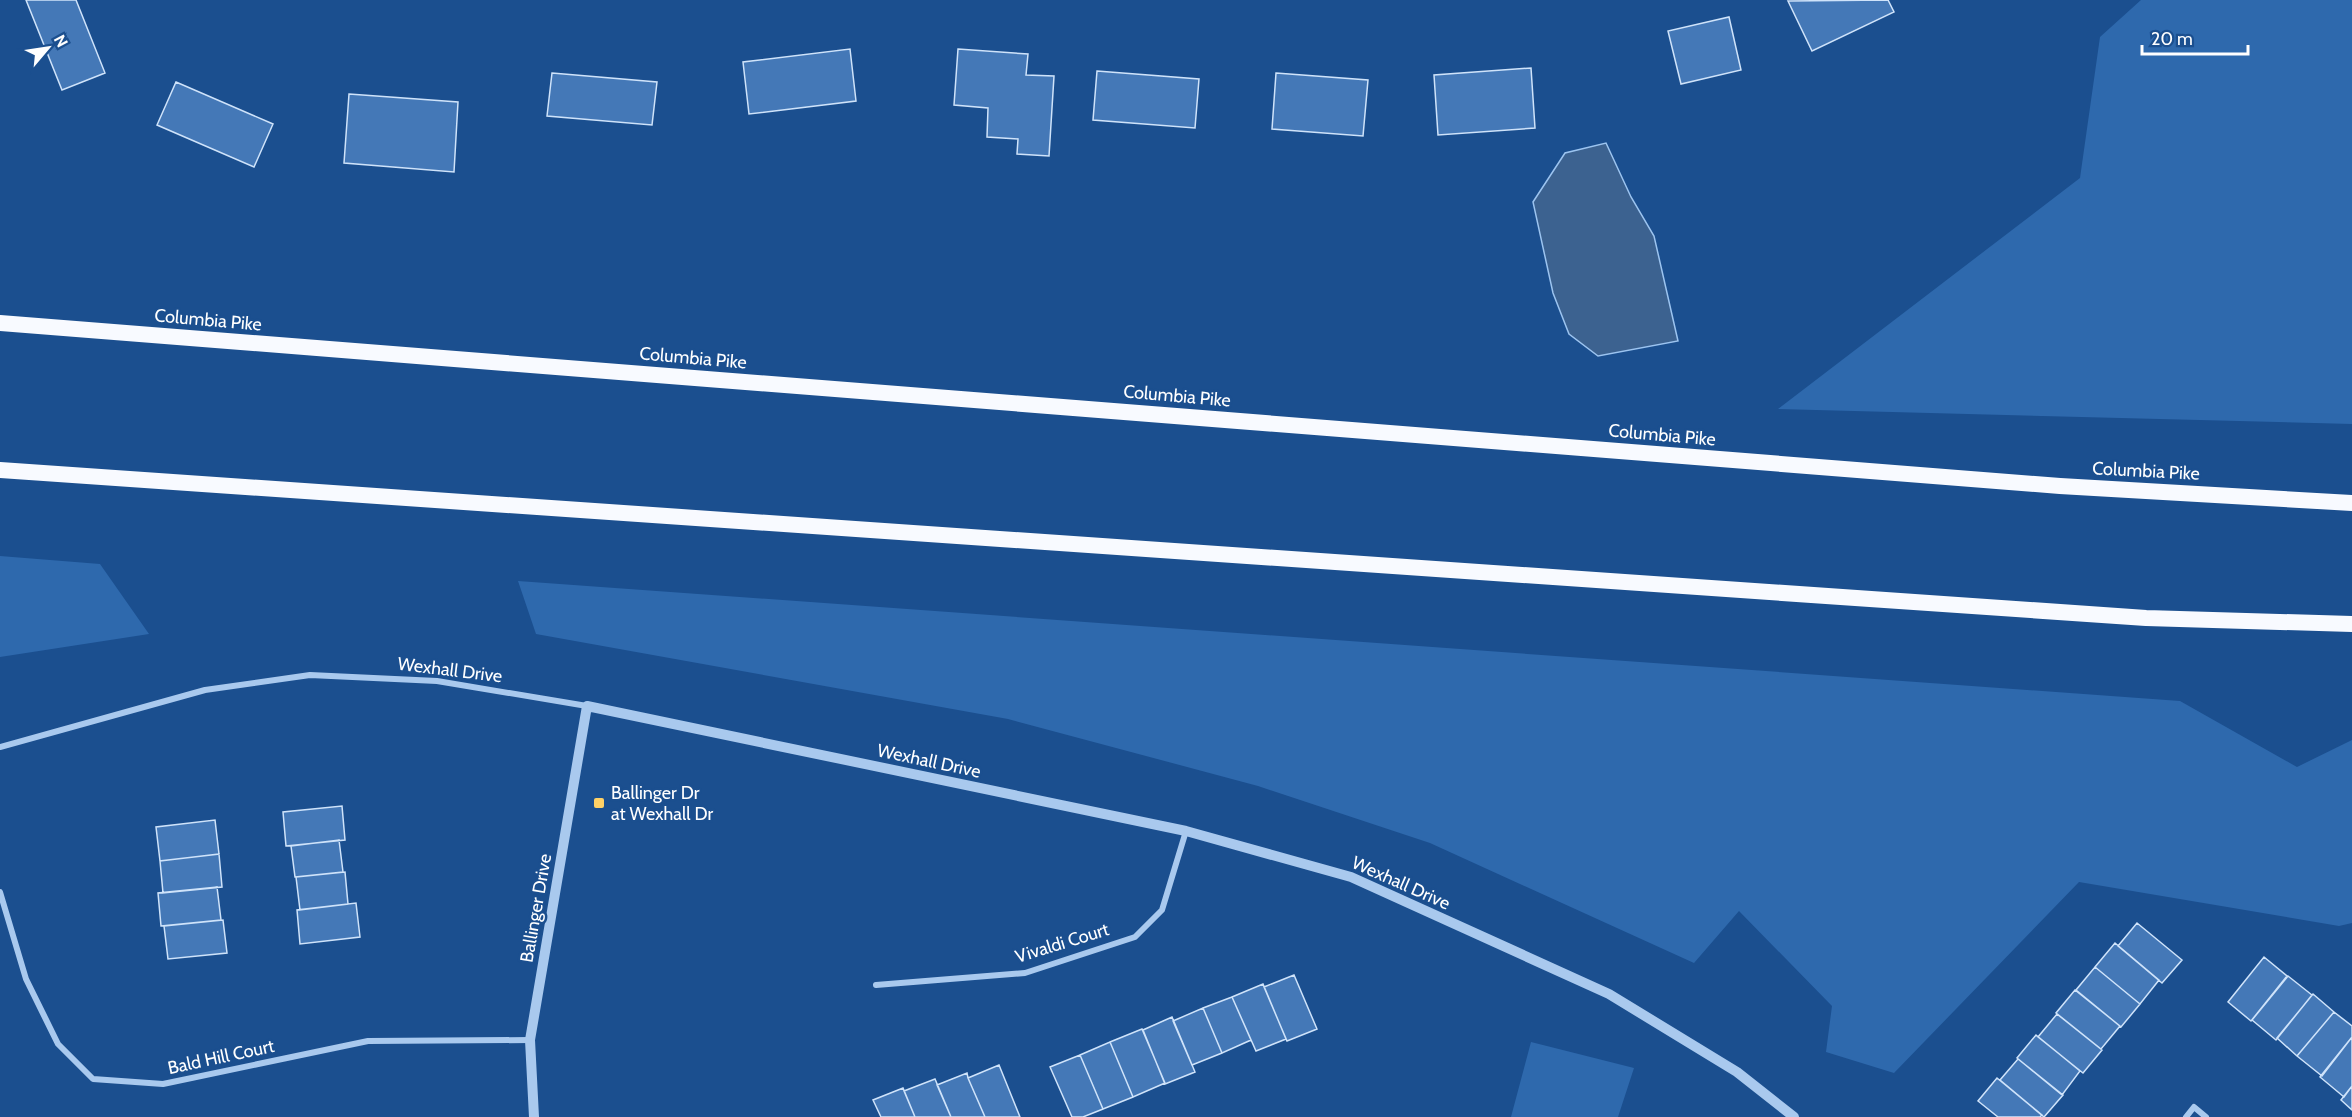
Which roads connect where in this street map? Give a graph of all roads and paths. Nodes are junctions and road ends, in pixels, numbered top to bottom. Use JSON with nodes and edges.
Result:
{"nodes":[{"id":1,"x":0,"y":323,"type":"edge"},
{"id":2,"x":0,"y":470,"type":"edge"},
{"id":3,"x":2352,"y":503,"type":"edge"},
{"id":4,"x":2352,"y":624,"type":"edge"},
{"id":5,"x":587,"y":706,"type":"junction"},
{"id":6,"x":0,"y":747,"type":"edge"},
{"id":7,"x":1186,"y":831,"type":"junction"},
{"id":8,"x":0,"y":892,"type":"edge"},
{"id":9,"x":876,"y":985,"type":"dead end"},
{"id":10,"x":530,"y":1040,"type":"junction"},
{"id":11,"x":534,"y":1117,"type":"edge"},
{"id":12,"x":1794,"y":1117,"type":"edge"},
{"id":13,"x":2186,"y":1117,"type":"edge"},
{"id":14,"x":2206,"y":1117,"type":"edge"}],
"edges":[{"from":1,"to":3,"type":"highway","name":"Columbia Pike"},
{"from":2,"to":4,"type":"highway"},
{"from":5,"to":6,"type":"street","name":"Wexhall Drive"},
{"from":5,"to":7,"type":"street","name":"Wexhall Drive"},
{"from":5,"to":10,"type":"street","name":"Ballinger Drive"},
{"from":7,"to":9,"type":"street","name":"Vivaldi Court"},
{"from":7,"to":12,"type":"street","name":"Wexhall Drive"},
{"from":8,"to":10,"type":"street","name":"Bald Hill Court"},
{"from":10,"to":11,"type":"street","name":"Ballinger Drive"},
{"from":13,"to":14,"type":"street"}]}
